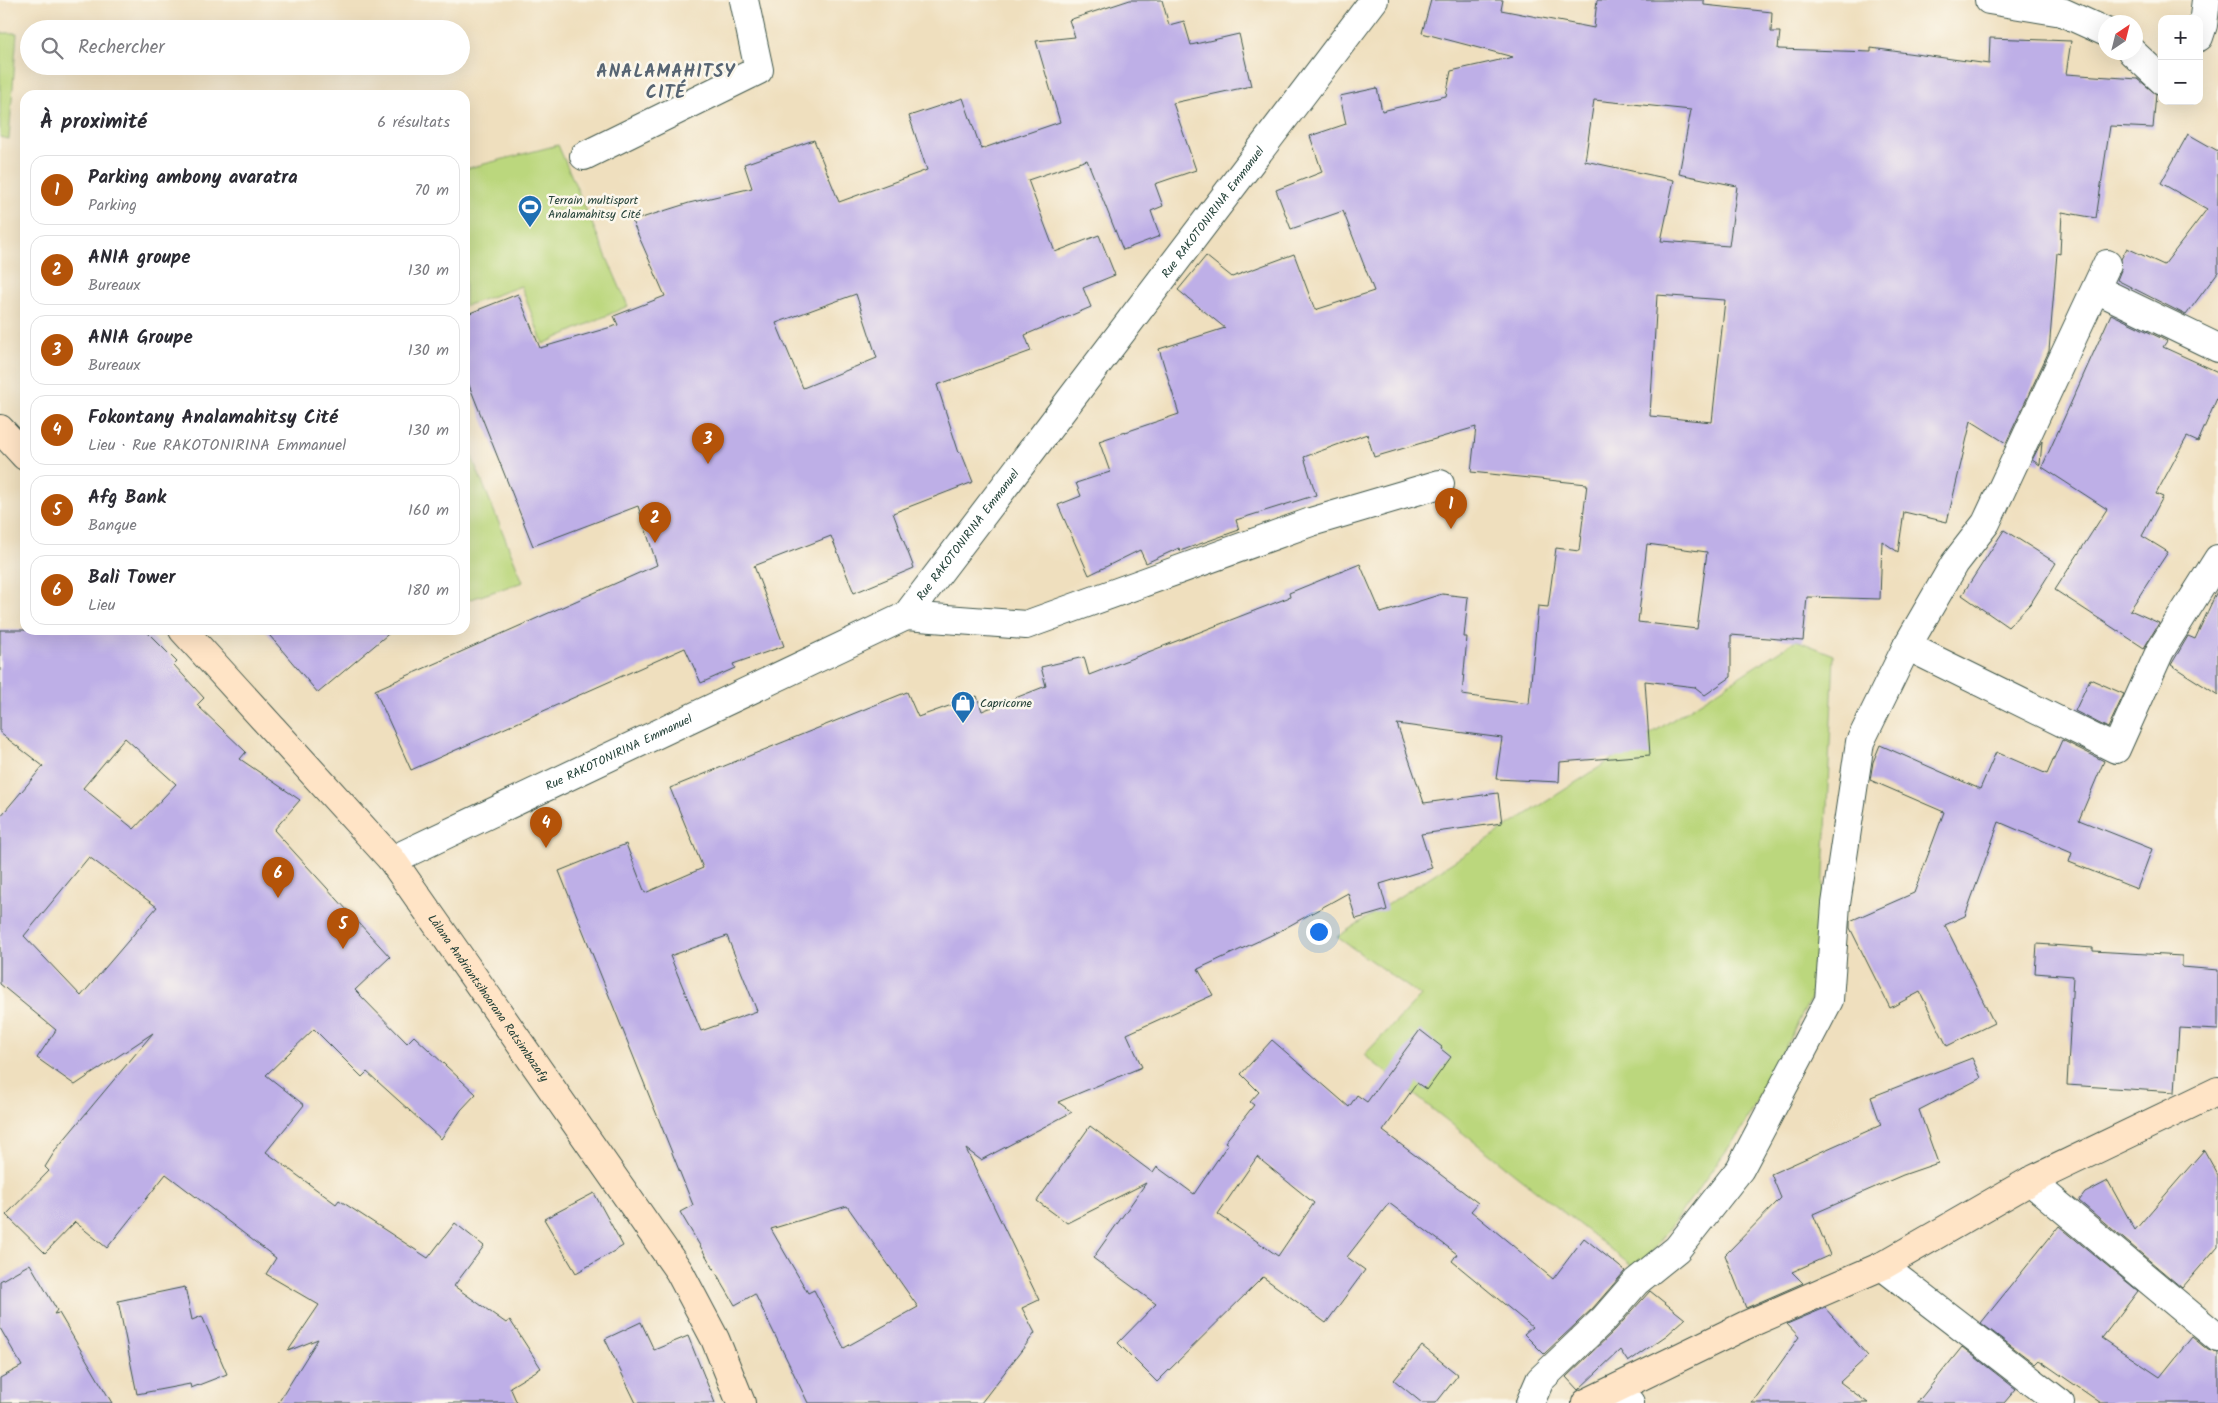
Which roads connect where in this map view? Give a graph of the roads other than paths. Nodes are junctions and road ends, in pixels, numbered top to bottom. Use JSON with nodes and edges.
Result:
{"nodes":[{"id":1,"x":744,"y":0,"type":"edge"},
{"id":2,"x":1374,"y":0,"type":"edge"},
{"id":3,"x":1989,"y":0,"type":"edge"},
{"id":4,"x":2206,"y":0,"type":"edge"},
{"id":5,"x":2203,"y":25,"type":"edge"},
{"id":6,"x":2098,"y":28,"type":"edge"},
{"id":7,"x":2141,"y":60,"type":"edge"},
{"id":8,"x":2158,"y":76,"type":"edge"},
{"id":9,"x":584,"y":156,"type":"dead end"},
{"id":10,"x":2107,"y":264,"type":"dead end"},
{"id":11,"x":2096,"y":289,"type":"junction"},
{"id":12,"x":2218,"y":348,"type":"edge"},
{"id":13,"x":0,"y":429,"type":"edge"},
{"id":14,"x":20,"y":451,"type":"edge"},
{"id":15,"x":1440,"y":484,"type":"dead end"},
{"id":16,"x":2218,"y":559,"type":"edge"},
{"id":17,"x":906,"y":616,"type":"junction"},
{"id":18,"x":188,"y":635,"type":"edge"},
{"id":19,"x":1907,"y":646,"type":"junction"},
{"id":20,"x":392,"y":860,"type":"junction"},
{"id":21,"x":2218,"y":1090,"type":"edge"},
{"id":22,"x":2030,"y":1181,"type":"junction"},
{"id":23,"x":1882,"y":1266,"type":"junction"},
{"id":24,"x":2218,"y":1338,"type":"edge"},
{"id":25,"x":1621,"y":1397,"type":"edge"},
{"id":26,"x":741,"y":1403,"type":"edge"},
{"id":27,"x":1530,"y":1403,"type":"edge"},
{"id":28,"x":1586,"y":1403,"type":"edge"},
{"id":29,"x":2060,"y":1403,"type":"edge"}],
"edges":[{"from":1,"to":9,"type":"street"},
{"from":2,"to":17,"type":"street","name":"Rue RAKOTONIRINA Emmanuel"},
{"from":3,"to":6,"type":"street"},
{"from":4,"to":5,"type":"street"},
{"from":7,"to":8,"type":"street"},
{"from":10,"to":11,"type":"street"},
{"from":11,"to":12,"type":"street"},
{"from":11,"to":19,"type":"street"},
{"from":13,"to":14,"type":"main road"},
{"from":15,"to":17,"type":"street"},
{"from":16,"to":19,"type":"street"},
{"from":17,"to":20,"type":"street","name":"Rue RAKOTONIRINA Emmanuel"},
{"from":18,"to":20,"type":"main road","name":"Làlana Andriantsihoarana Ratsimbazafy"},
{"from":19,"to":27,"type":"street"},
{"from":20,"to":26,"type":"main road","name":"Làlana Andriantsihoarana Ratsimbazafy"},
{"from":21,"to":22,"type":"main road"},
{"from":22,"to":23,"type":"main road"},
{"from":22,"to":24,"type":"street"},
{"from":23,"to":25,"type":"main road"},
{"from":23,"to":29,"type":"street"},
{"from":25,"to":28,"type":"main road"}]}
